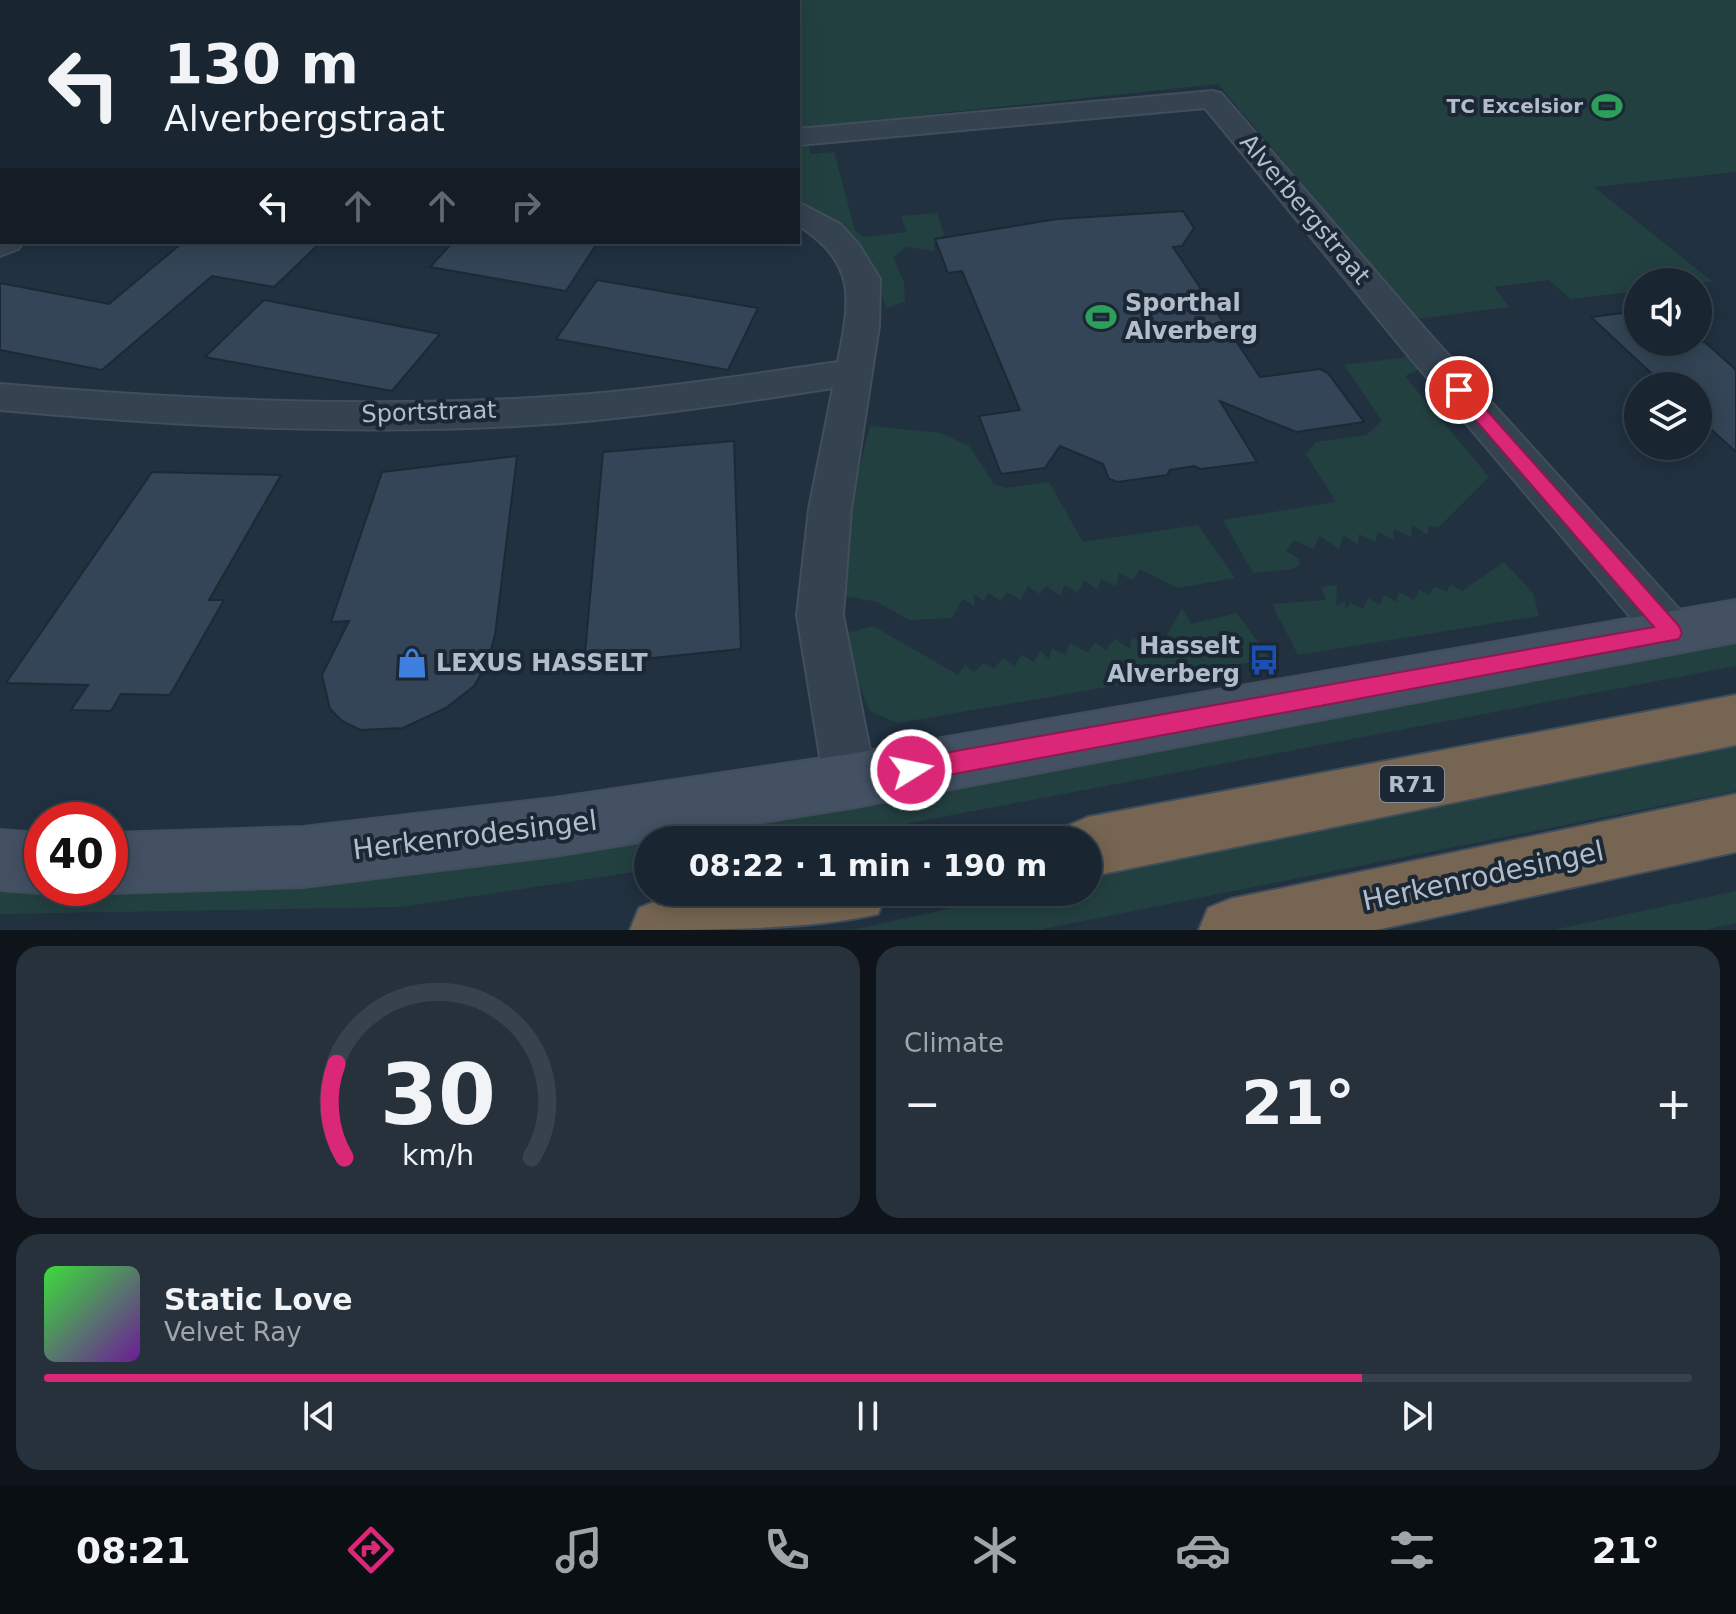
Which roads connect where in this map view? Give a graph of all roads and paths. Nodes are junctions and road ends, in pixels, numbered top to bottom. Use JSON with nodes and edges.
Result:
{"nodes":[{"id":1,"x":800,"y":137,"type":"edge"},
{"id":2,"x":800,"y":212,"type":"edge"},
{"id":3,"x":856,"y":372,"type":"junction"},
{"id":4,"x":0,"y":397,"type":"edge"},
{"id":5,"x":1736,"y":621,"type":"edge"},
{"id":6,"x":1672,"y":633,"type":"junction"},
{"id":7,"x":1736,"y":720,"type":"edge"},
{"id":8,"x":850,"y":781,"type":"junction"},
{"id":9,"x":1736,"y":823,"type":"edge"},
{"id":10,"x":1102,"y":844,"type":"edge"},
{"id":11,"x":0,"y":860,"type":"edge"},
{"id":12,"x":24,"y":862,"type":"edge"},
{"id":13,"x":128,"y":862,"type":"edge"},
{"id":14,"x":784,"y":906,"type":"edge"},
{"id":15,"x":661,"y":930,"type":"edge"},
{"id":16,"x":1230,"y":930,"type":"edge"}],
"edges":[{"from":1,"to":6,"type":"street","name":"Alverbergstraat"},
{"from":2,"to":3,"type":"street"},
{"from":3,"to":4,"type":"street","name":"Sportstraat"},
{"from":3,"to":8,"type":"street"},
{"from":5,"to":6,"type":"street","name":"Herkenrodesingel"},
{"from":6,"to":8,"type":"street","name":"Herkenrodesingel"},
{"from":7,"to":10,"type":"highway","number":"R71"},
{"from":8,"to":13,"type":"street","name":"Herkenrodesingel"},
{"from":9,"to":16,"type":"highway","name":"Herkenrodesingel"},
{"from":11,"to":12,"type":"street"},
{"from":14,"to":15,"type":"highway"}]}
